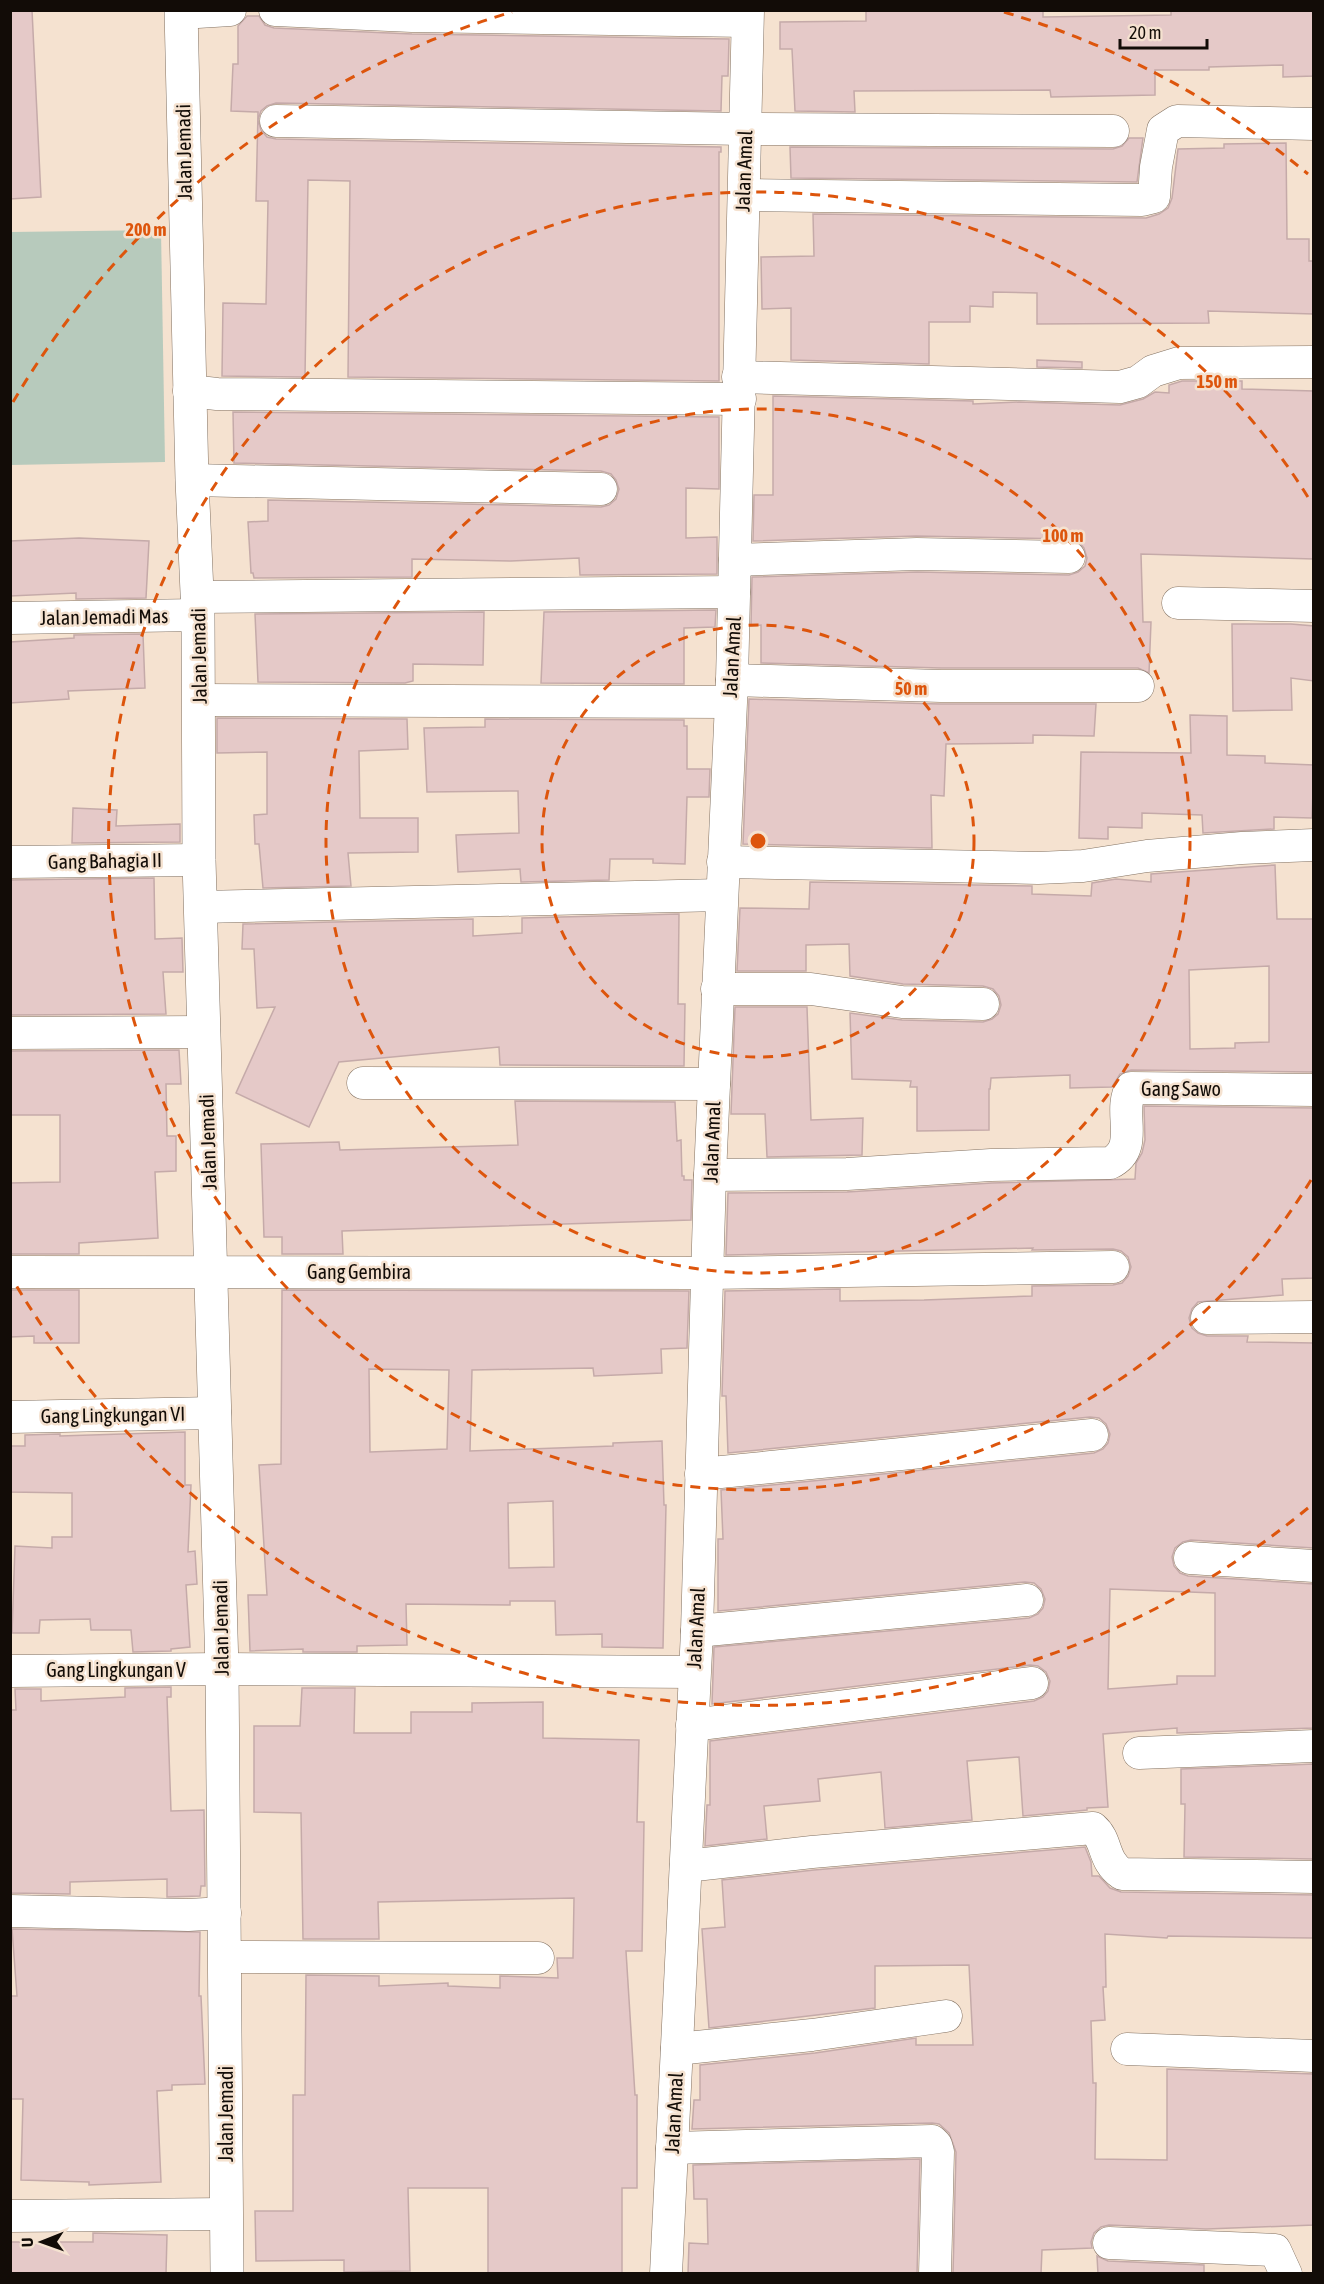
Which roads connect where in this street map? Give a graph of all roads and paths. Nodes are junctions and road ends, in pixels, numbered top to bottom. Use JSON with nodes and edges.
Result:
{"nodes":[{"id":1,"x":230,"y":10,"type":"edge"},
{"id":2,"x":275,"y":10,"type":"edge"},
{"id":3,"x":181,"y":12,"type":"edge"},
{"id":4,"x":748,"y":16,"type":"edge"},
{"id":5,"x":276,"y":121,"type":"dead end"},
{"id":6,"x":1314,"y":124,"type":"edge"},
{"id":7,"x":746,"y":129,"type":"junction"},
{"id":8,"x":1113,"y":131,"type":"dead end"},
{"id":9,"x":744,"y":195,"type":"junction"},
{"id":10,"x":1314,"y":362,"type":"edge"},
{"id":11,"x":739,"y":388,"type":"junction"},
{"id":12,"x":189,"y":391,"type":"junction"},
{"id":13,"x":192,"y":480,"type":"junction"},
{"id":14,"x":601,"y":489,"type":"dead end"},
{"id":15,"x":1069,"y":556,"type":"dead end"},
{"id":16,"x":735,"y":560,"type":"junction"},
{"id":17,"x":734,"y":592,"type":"junction"},
{"id":18,"x":1178,"y":603,"type":"dead end"},
{"id":19,"x":198,"y":606,"type":"junction"},
{"id":20,"x":1314,"y":606,"type":"edge"},
{"id":21,"x":10,"y":618,"type":"edge"},
{"id":22,"x":1138,"y":686,"type":"dead end"},
{"id":23,"x":731,"y":691,"type":"junction"},
{"id":24,"x":200,"y":700,"type":"junction"},
{"id":25,"x":1314,"y":845,"type":"edge"},
{"id":26,"x":199,"y":860,"type":"junction"},
{"id":27,"x":10,"y":862,"type":"edge"},
{"id":28,"x":723,"y":862,"type":"junction"},
{"id":29,"x":721,"y":895,"type":"junction"},
{"id":30,"x":201,"y":907,"type":"junction"},
{"id":31,"x":717,"y":989,"type":"junction"},
{"id":32,"x":983,"y":1005,"type":"dead end"},
{"id":33,"x":204,"y":1032,"type":"junction"},
{"id":34,"x":10,"y":1033,"type":"edge"},
{"id":35,"x":363,"y":1083,"type":"dead end"},
{"id":36,"x":714,"y":1084,"type":"junction"},
{"id":37,"x":1314,"y":1090,"type":"edge"},
{"id":38,"x":710,"y":1174,"type":"junction"},
{"id":39,"x":1113,"y":1266,"type":"dead end"},
{"id":40,"x":10,"y":1272,"type":"edge"},
{"id":41,"x":212,"y":1272,"type":"junction"},
{"id":42,"x":707,"y":1273,"type":"junction"},
{"id":43,"x":1314,"y":1317,"type":"edge"},
{"id":44,"x":1207,"y":1318,"type":"dead end"},
{"id":45,"x":215,"y":1413,"type":"junction"},
{"id":46,"x":10,"y":1417,"type":"edge"},
{"id":47,"x":1092,"y":1435,"type":"dead end"},
{"id":48,"x":701,"y":1474,"type":"junction"},
{"id":49,"x":1190,"y":1558,"type":"dead end"},
{"id":50,"x":1314,"y":1566,"type":"edge"},
{"id":51,"x":1027,"y":1600,"type":"dead end"},
{"id":52,"x":697,"y":1631,"type":"junction"},
{"id":53,"x":222,"y":1669,"type":"junction"},
{"id":54,"x":10,"y":1671,"type":"edge"},
{"id":55,"x":694,"y":1672,"type":"junction"},
{"id":56,"x":1032,"y":1683,"type":"dead end"},
{"id":57,"x":692,"y":1725,"type":"junction"},
{"id":58,"x":1314,"y":1746,"type":"edge"},
{"id":59,"x":1139,"y":1753,"type":"dead end"},
{"id":60,"x":686,"y":1866,"type":"junction"},
{"id":61,"x":1314,"y":1877,"type":"edge"},
{"id":62,"x":10,"y":1911,"type":"edge"},
{"id":63,"x":225,"y":1913,"type":"junction"},
{"id":64,"x":225,"y":1957,"type":"junction"},
{"id":65,"x":538,"y":1958,"type":"dead end"},
{"id":66,"x":946,"y":2016,"type":"dead end"},
{"id":67,"x":677,"y":2049,"type":"junction"},
{"id":68,"x":1127,"y":2049,"type":"dead end"},
{"id":69,"x":1314,"y":2056,"type":"edge"},
{"id":70,"x":672,"y":2148,"type":"junction"},
{"id":71,"x":226,"y":2214,"type":"junction"},
{"id":72,"x":10,"y":2216,"type":"edge"},
{"id":73,"x":1109,"y":2243,"type":"dead end"},
{"id":74,"x":227,"y":2274,"type":"edge"},
{"id":75,"x":666,"y":2274,"type":"edge"},
{"id":76,"x":935,"y":2274,"type":"edge"},
{"id":77,"x":1286,"y":2274,"type":"edge"}],
"edges":[{"from":1,"to":3,"type":"street"},
{"from":2,"to":4,"type":"street"},
{"from":3,"to":12,"type":"street","name":"Jalan Jemadi"},
{"from":4,"to":7,"type":"street","name":"Jalan Amal"},
{"from":5,"to":7,"type":"street"},
{"from":6,"to":9,"type":"street"},
{"from":7,"to":8,"type":"street"},
{"from":7,"to":9,"type":"street","name":"Jalan Amal"},
{"from":9,"to":11,"type":"street","name":"Jalan Amal"},
{"from":10,"to":11,"type":"street"},
{"from":11,"to":12,"type":"street"},
{"from":11,"to":16,"type":"street","name":"Jalan Amal"},
{"from":12,"to":13,"type":"street","name":"Jalan Jemadi"},
{"from":13,"to":14,"type":"street"},
{"from":13,"to":19,"type":"street","name":"Jalan Jemadi"},
{"from":15,"to":16,"type":"street"},
{"from":16,"to":17,"type":"street","name":"Jalan Amal"},
{"from":17,"to":19,"type":"street","name":"Jalan Jemadi Mas"},
{"from":17,"to":23,"type":"street","name":"Jalan Amal"},
{"from":18,"to":20,"type":"street"},
{"from":19,"to":21,"type":"street","name":"Jalan Jemadi Mas"},
{"from":19,"to":24,"type":"street","name":"Jalan Jemadi"},
{"from":22,"to":23,"type":"street"},
{"from":23,"to":24,"type":"street"},
{"from":23,"to":28,"type":"street","name":"Jalan Amal"},
{"from":24,"to":26,"type":"street","name":"Jalan Jemadi"},
{"from":25,"to":28,"type":"street"},
{"from":26,"to":27,"type":"street","name":"Gang Bahagia II"},
{"from":26,"to":30,"type":"street","name":"Jalan Jemadi"},
{"from":28,"to":29,"type":"street","name":"Jalan Amal"},
{"from":29,"to":30,"type":"street"},
{"from":29,"to":31,"type":"street","name":"Jalan Amal"},
{"from":30,"to":33,"type":"street","name":"Jalan Jemadi"},
{"from":31,"to":32,"type":"street"},
{"from":31,"to":36,"type":"street","name":"Jalan Amal"},
{"from":33,"to":34,"type":"street"},
{"from":33,"to":41,"type":"street","name":"Jalan Jemadi"},
{"from":35,"to":36,"type":"street"},
{"from":36,"to":38,"type":"street","name":"Jalan Amal"},
{"from":37,"to":38,"type":"street","name":"Gang Sawo"},
{"from":38,"to":42,"type":"street","name":"Jalan Amal"},
{"from":39,"to":42,"type":"street","name":"Gang Gembira"},
{"from":40,"to":41,"type":"street","name":"Gang Gembira"},
{"from":41,"to":42,"type":"street","name":"Gang Gembira"},
{"from":41,"to":45,"type":"street","name":"Jalan Jemadi"},
{"from":42,"to":48,"type":"street","name":"Jalan Amal"},
{"from":43,"to":44,"type":"street"},
{"from":45,"to":46,"type":"street","name":"Gang Lingkungan VI"},
{"from":45,"to":53,"type":"street","name":"Jalan Jemadi"},
{"from":47,"to":48,"type":"street"},
{"from":48,"to":52,"type":"street","name":"Jalan Amal"},
{"from":49,"to":50,"type":"street"},
{"from":51,"to":52,"type":"street"},
{"from":52,"to":55,"type":"street","name":"Jalan Amal"},
{"from":53,"to":54,"type":"street","name":"Gang Lingkungan V"},
{"from":53,"to":55,"type":"street","name":"Gang Lingkungan V"},
{"from":53,"to":63,"type":"street","name":"Jalan Jemadi"},
{"from":55,"to":57,"type":"street","name":"Jalan Amal"},
{"from":56,"to":57,"type":"street"},
{"from":57,"to":60,"type":"street","name":"Jalan Amal"},
{"from":58,"to":59,"type":"street"},
{"from":60,"to":61,"type":"street"},
{"from":60,"to":67,"type":"street","name":"Jalan Amal"},
{"from":62,"to":63,"type":"street"},
{"from":63,"to":64,"type":"street","name":"Jalan Jemadi"},
{"from":64,"to":65,"type":"street"},
{"from":64,"to":71,"type":"street","name":"Jalan Jemadi"},
{"from":66,"to":67,"type":"street"},
{"from":67,"to":70,"type":"street","name":"Jalan Amal"},
{"from":68,"to":69,"type":"street"},
{"from":70,"to":75,"type":"street","name":"Jalan Amal"},
{"from":70,"to":76,"type":"street"},
{"from":71,"to":72,"type":"street"},
{"from":71,"to":74,"type":"street","name":"Jalan Jemadi"},
{"from":73,"to":77,"type":"street"}]}
